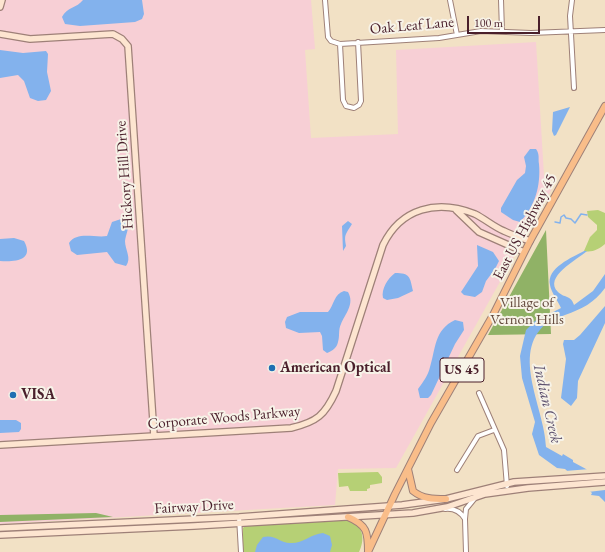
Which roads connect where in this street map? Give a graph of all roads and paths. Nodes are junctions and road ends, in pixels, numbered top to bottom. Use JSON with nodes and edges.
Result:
{"nodes":[{"id":1,"x":2,"y":0,"type":"edge"},
{"id":2,"x":325,"y":0,"type":"edge"},
{"id":3,"x":450,"y":0,"type":"edge"},
{"id":4,"x":500,"y":0,"type":"edge"},
{"id":5,"x":572,"y":0,"type":"edge"},
{"id":6,"x":0,"y":7,"type":"edge"},
{"id":7,"x":605,"y":30,"type":"edge"},
{"id":8,"x":502,"y":31,"type":"junction"},
{"id":9,"x":571,"y":31,"type":"junction"},
{"id":10,"x":0,"y":34,"type":"edge"},
{"id":11,"x":457,"y":35,"type":"junction"},
{"id":12,"x":358,"y":42,"type":"junction"},
{"id":13,"x":340,"y":44,"type":"junction"},
{"id":14,"x":574,"y":88,"type":"dead end"},
{"id":15,"x":605,"y":106,"type":"edge"},
{"id":16,"x":456,"y":210,"type":"junction"},
{"id":17,"x":530,"y":241,"type":"junction"},
{"id":18,"x":524,"y":252,"type":"junction"},
{"id":19,"x":479,"y":393,"type":"dead end"},
{"id":20,"x":494,"y":430,"type":"junction"},
{"id":21,"x":154,"y":436,"type":"junction"},
{"id":22,"x":0,"y":445,"type":"edge"},
{"id":23,"x":408,"y":468,"type":"junction"},
{"id":24,"x":457,"y":470,"type":"dead end"},
{"id":25,"x":604,"y":479,"type":"edge"},
{"id":26,"x":572,"y":481,"type":"junction"},
{"id":27,"x":507,"y":484,"type":"junction"},
{"id":28,"x":507,"y":490,"type":"junction"},
{"id":29,"x":478,"y":496,"type":"junction"},
{"id":30,"x":446,"y":499,"type":"junction"},
{"id":31,"x":389,"y":506,"type":"junction"},
{"id":32,"x":421,"y":511,"type":"junction"},
{"id":33,"x":386,"y":515,"type":"junction"},
{"id":34,"x":239,"y":517,"type":"junction"},
{"id":35,"x":348,"y":517,"type":"junction"},
{"id":36,"x":465,"y":519,"type":"junction"},
{"id":37,"x":239,"y":523,"type":"junction"},
{"id":38,"x":0,"y":528,"type":"edge"},
{"id":39,"x":0,"y":535,"type":"edge"},
{"id":40,"x":241,"y":552,"type":"edge"},
{"id":41,"x":368,"y":552,"type":"edge"},
{"id":42,"x":466,"y":552,"type":"edge"}],
"edges":[{"from":1,"to":6,"type":"street"},
{"from":2,"to":13,"type":"street"},
{"from":3,"to":11,"type":"street"},
{"from":4,"to":8,"type":"street"},
{"from":5,"to":9,"type":"street"},
{"from":7,"to":9,"type":"street","name":"Oak Leaf Lane"},
{"from":8,"to":9,"type":"street","name":"Oak Leaf Lane"},
{"from":8,"to":11,"type":"street","name":"Oak Leaf Lane"},
{"from":9,"to":14,"type":"street"},
{"from":10,"to":21,"type":"street","name":"Hickory Hill Drive"},
{"from":11,"to":12,"type":"street","name":"Oak Leaf Lane"},
{"from":12,"to":13,"type":"street","name":"Oak Leaf Lane"},
{"from":12,"to":13,"type":"street"},
{"from":15,"to":17,"type":"main road","name":"East US Highway 45","number":"US 45"},
{"from":16,"to":17,"type":"street","name":"Corporate Woods Parkway"},
{"from":16,"to":18,"type":"street"},
{"from":16,"to":21,"type":"street","name":"Corporate Woods Parkway"},
{"from":17,"to":18,"type":"main road","name":"East US Highway 45","number":"US 45"},
{"from":18,"to":23,"type":"main road","name":"East US Highway 45","number":"US 45"},
{"from":19,"to":20,"type":"street"},
{"from":20,"to":24,"type":"street"},
{"from":20,"to":27,"type":"street"},
{"from":21,"to":22,"type":"street","name":"Corporate Woods Parkway"},
{"from":23,"to":30,"type":"main road"},
{"from":23,"to":31,"type":"main road","name":"East US Highway 45","number":"US 45"},
{"from":25,"to":26,"type":"street"},
{"from":26,"to":27,"type":"street","name":"Fairway Drive"},
{"from":26,"to":28,"type":"street","name":"Fairway Drive"},
{"from":27,"to":28,"type":"street"},
{"from":27,"to":30,"type":"street","name":"Fairway Drive"},
{"from":28,"to":29,"type":"street","name":"Fairway Drive"},
{"from":29,"to":32,"type":"street","name":"Fairway Drive"},
{"from":29,"to":36,"type":"street"},
{"from":30,"to":31,"type":"street","name":"Fairway Drive"},
{"from":31,"to":33,"type":"main road","name":"East US Highway 45","number":"US 45"},
{"from":31,"to":34,"type":"street","name":"Fairway Drive"},
{"from":32,"to":33,"type":"street","name":"Fairway Drive"},
{"from":32,"to":36,"type":"street"},
{"from":33,"to":35,"type":"street","name":"Fairway Drive"},
{"from":33,"to":41,"type":"main road","name":"East US Highway 45","number":"US 45"},
{"from":34,"to":37,"type":"street"},
{"from":34,"to":38,"type":"street","name":"Fairway Drive"},
{"from":35,"to":37,"type":"street","name":"Fairway Drive"},
{"from":35,"to":41,"type":"main road"},
{"from":36,"to":42,"type":"street"},
{"from":37,"to":39,"type":"street","name":"Fairway Drive"},
{"from":37,"to":40,"type":"street"}]}
